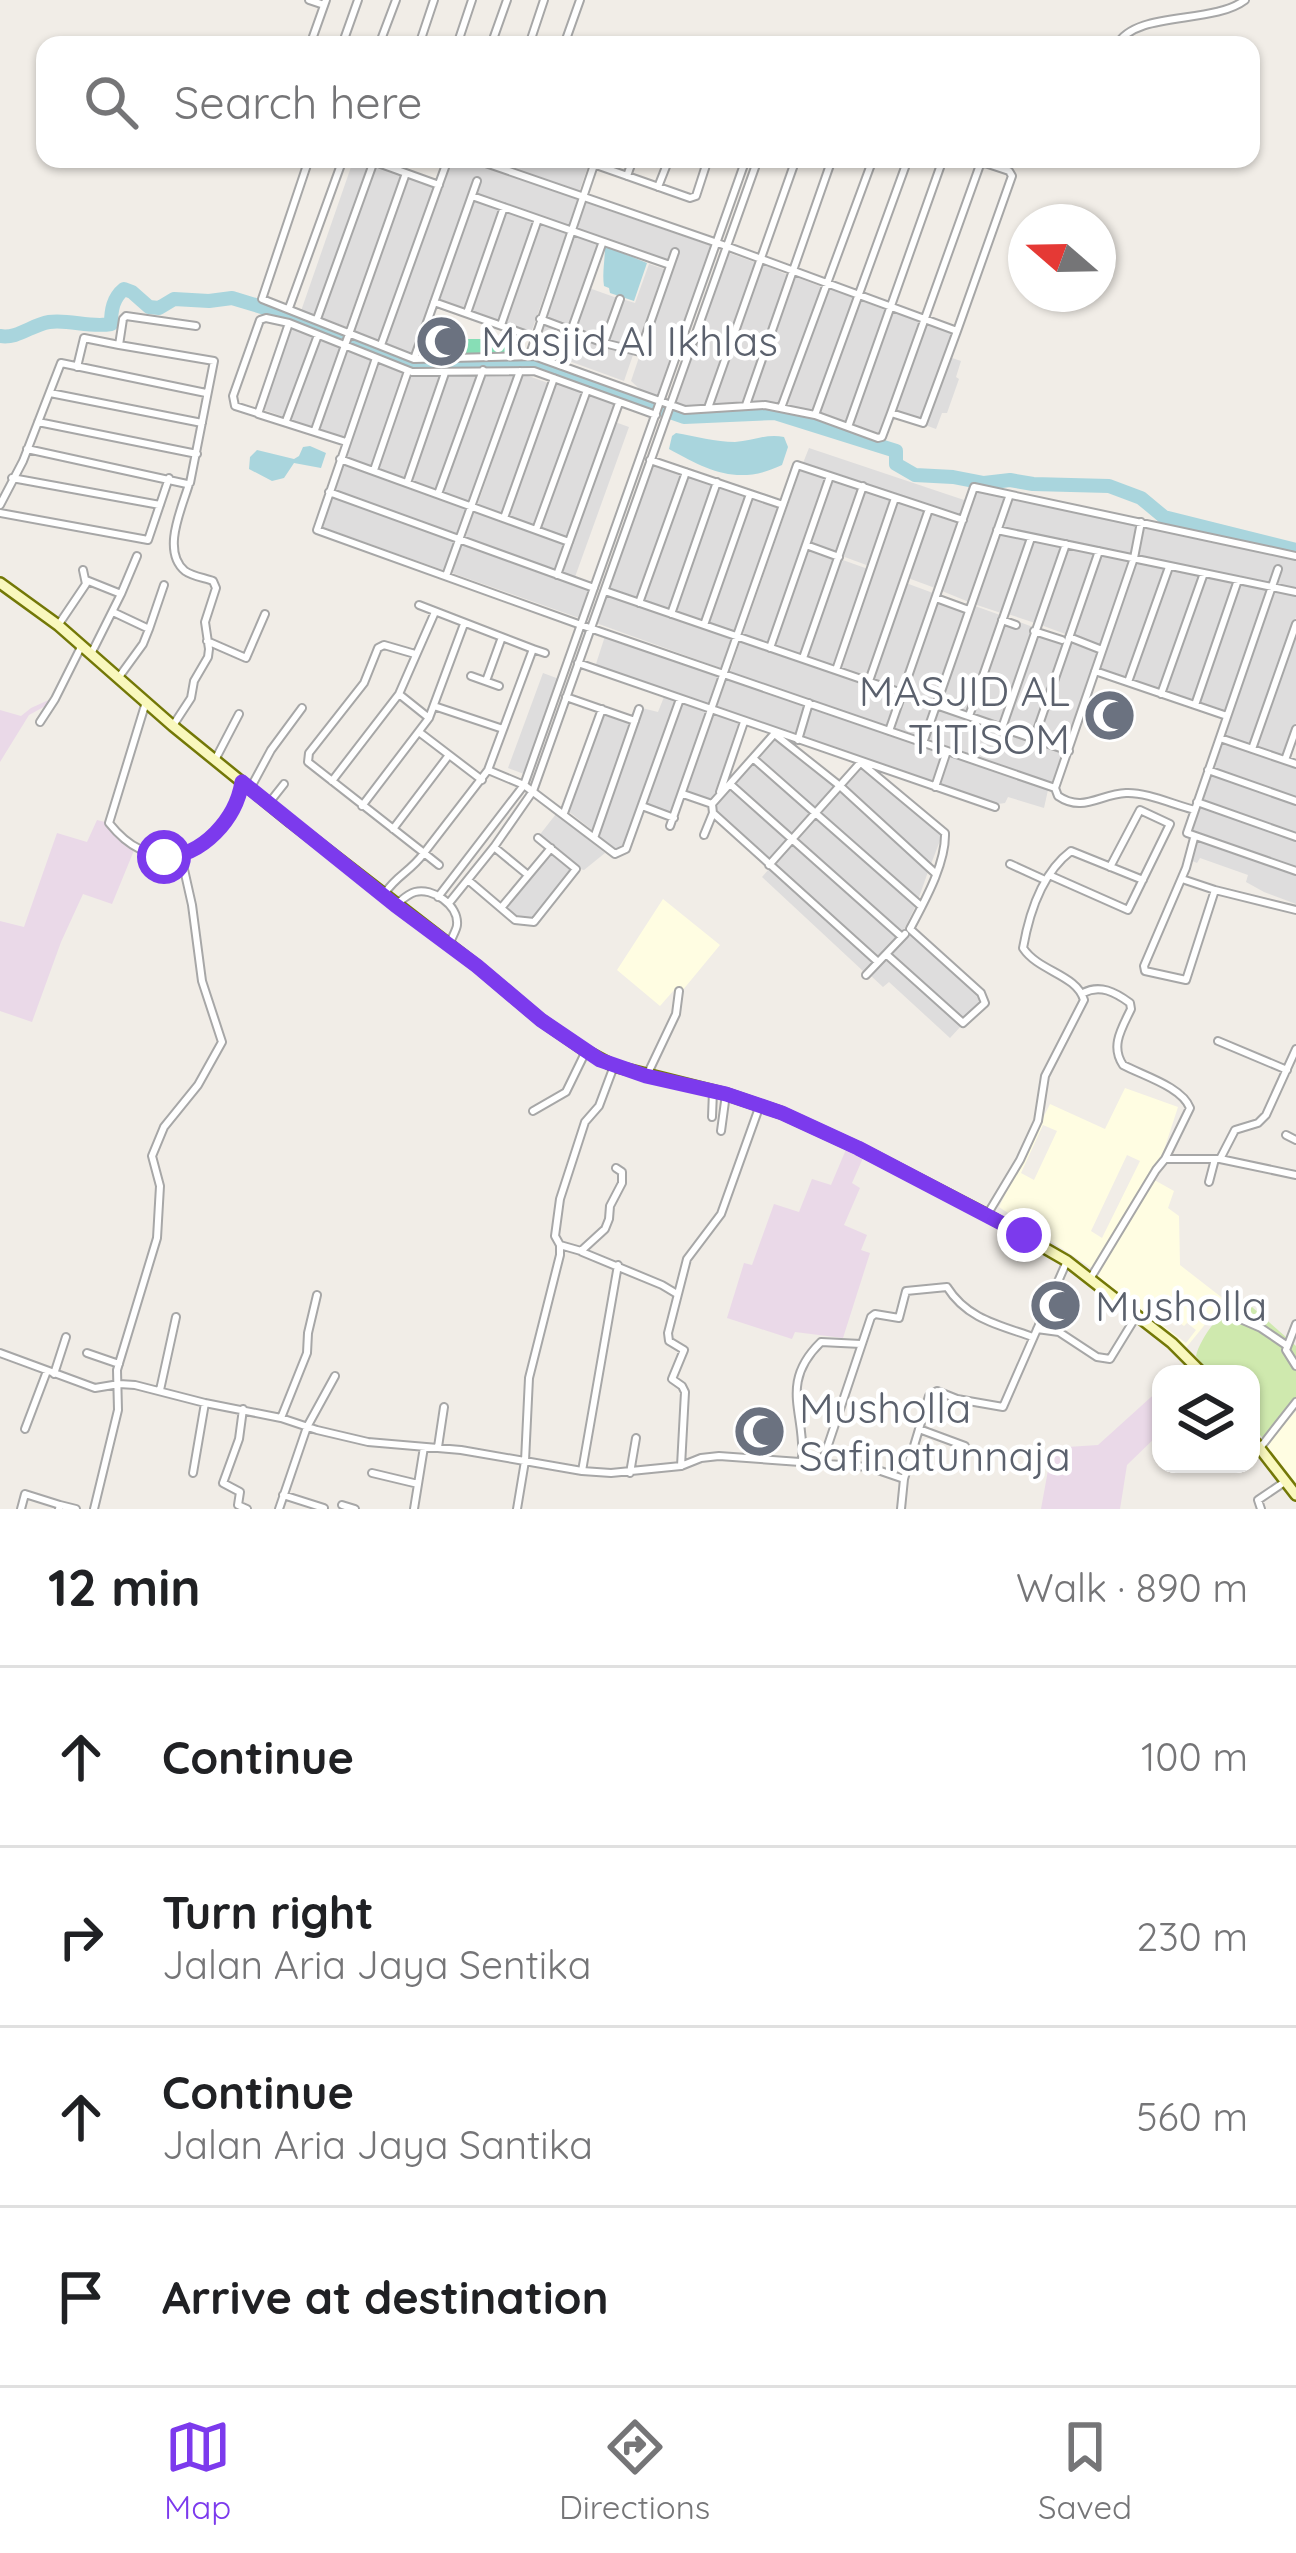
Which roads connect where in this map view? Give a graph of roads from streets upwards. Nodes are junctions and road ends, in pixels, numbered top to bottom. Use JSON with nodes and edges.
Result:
{"nodes":[{"id":1,"x":309,"y":0,"type":"edge"},
{"id":2,"x":358,"y":0,"type":"edge"},
{"id":3,"x":396,"y":0,"type":"edge"},
{"id":4,"x":434,"y":0,"type":"edge"},
{"id":5,"x":472,"y":0,"type":"edge"},
{"id":6,"x":507,"y":0,"type":"edge"},
{"id":7,"x":544,"y":0,"type":"edge"},
{"id":8,"x":580,"y":0,"type":"edge"},
{"id":9,"x":1245,"y":0,"type":"edge"},
{"id":10,"x":325,"y":3,"type":"edge"},
{"id":11,"x":313,"y":36,"type":"edge"},
{"id":12,"x":345,"y":36,"type":"edge"},
{"id":13,"x":382,"y":36,"type":"edge"},
{"id":14,"x":422,"y":36,"type":"edge"},
{"id":15,"x":460,"y":36,"type":"edge"},
{"id":16,"x":494,"y":36,"type":"edge"},
{"id":17,"x":532,"y":36,"type":"edge"},
{"id":18,"x":567,"y":36,"type":"edge"},
{"id":19,"x":1122,"y":36,"type":"edge"},
{"id":20,"x":306,"y":168,"type":"edge"},
{"id":21,"x":340,"y":168,"type":"edge"},
{"id":22,"x":368,"y":168,"type":"edge"},
{"id":23,"x":393,"y":168,"type":"edge"},
{"id":24,"x":445,"y":168,"type":"edge"},
{"id":25,"x":499,"y":168,"type":"edge"},
{"id":26,"x":593,"y":168,"type":"edge"},
{"id":27,"x":608,"y":168,"type":"edge"},
{"id":28,"x":629,"y":168,"type":"edge"},
{"id":29,"x":665,"y":168,"type":"edge"},
{"id":30,"x":705,"y":168,"type":"edge"},
{"id":31,"x":743,"y":168,"type":"edge"},
{"id":32,"x":754,"y":168,"type":"edge"},
{"id":33,"x":793,"y":168,"type":"edge"},
{"id":34,"x":829,"y":168,"type":"edge"},
{"id":35,"x":870,"y":168,"type":"edge"},
{"id":36,"x":905,"y":168,"type":"edge"},
{"id":37,"x":940,"y":168,"type":"edge"},
{"id":38,"x":974,"y":168,"type":"edge"},
{"id":39,"x":1000,"y":168,"type":"edge"},
{"id":40,"x":406,"y":173,"type":"junction"},
{"id":41,"x":626,"y":176,"type":"junction"},
{"id":42,"x":477,"y":182,"type":"dead end"},
{"id":43,"x":439,"y":185,"type":"junction"},
{"id":44,"x":658,"y":187,"type":"junction"},
{"id":45,"x":472,"y":196,"type":"junction"},
{"id":46,"x":582,"y":198,"type":"junction"},
{"id":47,"x":504,"y":207,"type":"junction"},
{"id":48,"x":538,"y":219,"type":"junction"},
{"id":49,"x":570,"y":231,"type":"junction"},
{"id":50,"x":603,"y":242,"type":"junction"},
{"id":51,"x":722,"y":245,"type":"junction"},
{"id":52,"x":675,"y":252,"type":"dead end"},
{"id":53,"x":761,"y":259,"type":"junction"},
{"id":54,"x":670,"y":265,"type":"junction"},
{"id":55,"x":794,"y":272,"type":"junction"},
{"id":56,"x":827,"y":282,"type":"junction"},
{"id":57,"x":860,"y":295,"type":"junction"},
{"id":58,"x":620,"y":299,"type":"dead end"},
{"id":59,"x":434,"y":302,"type":"junction"},
{"id":60,"x":893,"y":307,"type":"junction"},
{"id":61,"x":290,"y":308,"type":"junction"},
{"id":62,"x":467,"y":314,"type":"junction"},
{"id":63,"x":316,"y":319,"type":"junction"},
{"id":64,"x":540,"y":319,"type":"junction"},
{"id":65,"x":925,"y":319,"type":"junction"},
{"id":66,"x":289,"y":323,"type":"junction"},
{"id":67,"x":196,"y":326,"type":"dead end"},
{"id":68,"x":501,"y":326,"type":"junction"},
{"id":69,"x":571,"y":331,"type":"junction"},
{"id":70,"x":956,"y":332,"type":"junction"},
{"id":71,"x":318,"y":335,"type":"junction"},
{"id":72,"x":533,"y":337,"type":"junction"},
{"id":73,"x":347,"y":340,"type":"junction"},
{"id":74,"x":604,"y":343,"type":"junction"},
{"id":75,"x":119,"y":345,"type":"junction"},
{"id":76,"x":381,"y":346,"type":"junction"},
{"id":77,"x":529,"y":356,"type":"junction"},
{"id":78,"x":376,"y":358,"type":"junction"},
{"id":79,"x":414,"y":359,"type":"junction"},
{"id":80,"x":77,"y":367,"type":"junction"},
{"id":81,"x":483,"y":370,"type":"junction"},
{"id":82,"x":520,"y":370,"type":"junction"},
{"id":83,"x":408,"y":371,"type":"junction"},
{"id":84,"x":445,"y":371,"type":"junction"},
{"id":85,"x":554,"y":378,"type":"junction"},
{"id":86,"x":587,"y":390,"type":"junction"},
{"id":87,"x":50,"y":393,"type":"junction"},
{"id":88,"x":207,"y":393,"type":"junction"},
{"id":89,"x":619,"y":401,"type":"junction"},
{"id":90,"x":746,"y":406,"type":"junction"},
{"id":91,"x":708,"y":408,"type":"junction"},
{"id":92,"x":781,"y":408,"type":"junction"},
{"id":93,"x":663,"y":410,"type":"junction"},
{"id":94,"x":891,"y":413,"type":"junction"},
{"id":95,"x":258,"y":414,"type":"junction"},
{"id":96,"x":815,"y":416,"type":"junction"},
{"id":97,"x":286,"y":421,"type":"junction"},
{"id":98,"x":38,"y":422,"type":"junction"},
{"id":99,"x":202,"y":423,"type":"junction"},
{"id":100,"x":848,"y":427,"type":"junction"},
{"id":101,"x":315,"y":431,"type":"junction"},
{"id":102,"x":346,"y":442,"type":"junction"},
{"id":103,"x":27,"y":449,"type":"junction"},
{"id":104,"x":196,"y":454,"type":"junction"},
{"id":105,"x":340,"y":459,"type":"junction"},
{"id":106,"x":650,"y":460,"type":"junction"},
{"id":107,"x":374,"y":471,"type":"junction"},
{"id":108,"x":686,"y":472,"type":"junction"},
{"id":109,"x":830,"y":475,"type":"junction"},
{"id":110,"x":11,"y":478,"type":"junction"},
{"id":111,"x":169,"y":478,"type":"junction"},
{"id":112,"x":717,"y":482,"type":"junction"},
{"id":113,"x":407,"y":483,"type":"junction"},
{"id":114,"x":189,"y":484,"type":"junction"},
{"id":115,"x":863,"y":486,"type":"junction"},
{"id":116,"x":329,"y":492,"type":"junction"},
{"id":117,"x":438,"y":494,"type":"junction"},
{"id":118,"x":750,"y":494,"type":"junction"},
{"id":119,"x":1010,"y":496,"type":"junction"},
{"id":120,"x":895,"y":497,"type":"junction"},
{"id":121,"x":160,"y":505,"type":"junction"},
{"id":122,"x":783,"y":505,"type":"junction"},
{"id":123,"x":471,"y":506,"type":"junction"},
{"id":124,"x":0,"y":509,"type":"edge"},
{"id":125,"x":928,"y":509,"type":"junction"},
{"id":126,"x":504,"y":518,"type":"junction"},
{"id":127,"x":963,"y":520,"type":"junction"},
{"id":128,"x":1141,"y":522,"type":"junction"},
{"id":129,"x":536,"y":530,"type":"junction"},
{"id":130,"x":998,"y":530,"type":"junction"},
{"id":131,"x":1031,"y":537,"type":"junction"},
{"id":132,"x":460,"y":539,"type":"junction"},
{"id":133,"x":569,"y":542,"type":"junction"},
{"id":134,"x":1066,"y":544,"type":"junction"},
{"id":135,"x":806,"y":545,"type":"junction"},
{"id":136,"x":1099,"y":551,"type":"junction"},
{"id":137,"x":136,"y":556,"type":"dead end"},
{"id":138,"x":1296,"y":556,"type":"edge"},
{"id":139,"x":838,"y":557,"type":"junction"},
{"id":140,"x":1134,"y":558,"type":"junction"},
{"id":141,"x":1169,"y":566,"type":"junction"},
{"id":142,"x":1278,"y":568,"type":"dead end"},
{"id":143,"x":83,"y":570,"type":"dead end"},
{"id":144,"x":1204,"y":573,"type":"junction"},
{"id":145,"x":557,"y":574,"type":"junction"},
{"id":146,"x":446,"y":576,"type":"junction"},
{"id":147,"x":86,"y":580,"type":"junction"},
{"id":148,"x":1238,"y":580,"type":"junction"},
{"id":149,"x":0,"y":583,"type":"edge"},
{"id":150,"x":164,"y":585,"type":"dead end"},
{"id":151,"x":1273,"y":587,"type":"junction"},
{"id":152,"x":594,"y":588,"type":"junction"},
{"id":153,"x":604,"y":590,"type":"junction"},
{"id":154,"x":1296,"y":592,"type":"edge"},
{"id":155,"x":121,"y":594,"type":"junction"},
{"id":156,"x":936,"y":598,"type":"junction"},
{"id":157,"x":639,"y":603,"type":"junction"},
{"id":158,"x":418,"y":605,"type":"dead end"},
{"id":159,"x":968,"y":610,"type":"junction"},
{"id":160,"x":435,"y":611,"type":"junction"},
{"id":161,"x":113,"y":612,"type":"junction"},
{"id":162,"x":265,"y":614,"type":"dead end"},
{"id":163,"x":671,"y":614,"type":"junction"},
{"id":164,"x":1002,"y":620,"type":"junction"},
{"id":165,"x":464,"y":624,"type":"junction"},
{"id":166,"x":1296,"y":624,"type":"edge"},
{"id":167,"x":58,"y":625,"type":"junction"},
{"id":168,"x":581,"y":625,"type":"junction"},
{"id":169,"x":704,"y":625,"type":"junction"},
{"id":170,"x":1016,"y":625,"type":"dead end"},
{"id":171,"x":591,"y":628,"type":"junction"},
{"id":172,"x":148,"y":629,"type":"junction"},
{"id":173,"x":1034,"y":631,"type":"junction"},
{"id":174,"x":502,"y":637,"type":"junction"},
{"id":175,"x":737,"y":637,"type":"junction"},
{"id":176,"x":1066,"y":639,"type":"junction"},
{"id":177,"x":207,"y":641,"type":"junction"},
{"id":178,"x":82,"y":645,"type":"junction"},
{"id":179,"x":770,"y":648,"type":"junction"},
{"id":180,"x":533,"y":649,"type":"junction"},
{"id":181,"x":1102,"y":650,"type":"junction"},
{"id":182,"x":544,"y":653,"type":"dead end"},
{"id":183,"x":92,"y":654,"type":"junction"},
{"id":184,"x":416,"y":654,"type":"junction"},
{"id":185,"x":802,"y":659,"type":"junction"},
{"id":186,"x":578,"y":663,"type":"junction"},
{"id":187,"x":836,"y":670,"type":"junction"},
{"id":188,"x":1095,"y":671,"type":"junction"},
{"id":189,"x":724,"y":674,"type":"junction"},
{"id":190,"x":471,"y":676,"type":"dead end"},
{"id":191,"x":118,"y":678,"type":"junction"},
{"id":192,"x":486,"y":681,"type":"junction"},
{"id":193,"x":869,"y":682,"type":"junction"},
{"id":194,"x":1128,"y":682,"type":"junction"},
{"id":195,"x":500,"y":686,"type":"dead end"},
{"id":196,"x":902,"y":693,"type":"junction"},
{"id":197,"x":399,"y":694,"type":"junction"},
{"id":198,"x":1161,"y":694,"type":"junction"},
{"id":199,"x":566,"y":697,"type":"junction"},
{"id":200,"x":680,"y":699,"type":"junction"},
{"id":201,"x":146,"y":702,"type":"junction"},
{"id":202,"x":809,"y":703,"type":"junction"},
{"id":203,"x":936,"y":705,"type":"junction"},
{"id":204,"x":1195,"y":705,"type":"junction"},
{"id":205,"x":434,"y":706,"type":"junction"},
{"id":206,"x":302,"y":708,"type":"dead end"},
{"id":207,"x":602,"y":709,"type":"junction"},
{"id":208,"x":639,"y":709,"type":"dead end"},
{"id":209,"x":711,"y":711,"type":"junction"},
{"id":210,"x":239,"y":714,"type":"dead end"},
{"id":211,"x":970,"y":716,"type":"junction"},
{"id":212,"x":1227,"y":716,"type":"junction"},
{"id":213,"x":429,"y":718,"type":"junction"},
{"id":214,"x":635,"y":721,"type":"junction"},
{"id":215,"x":40,"y":722,"type":"dead end"},
{"id":216,"x":744,"y":722,"type":"junction"},
{"id":217,"x":173,"y":726,"type":"junction"},
{"id":218,"x":1002,"y":728,"type":"junction"},
{"id":219,"x":502,"y":729,"type":"junction"},
{"id":220,"x":1296,"y":729,"type":"edge"},
{"id":221,"x":889,"y":731,"type":"junction"},
{"id":222,"x":419,"y":732,"type":"junction"},
{"id":223,"x":775,"y":734,"type":"junction"},
{"id":224,"x":1220,"y":738,"type":"junction"},
{"id":225,"x":1034,"y":739,"type":"junction"},
{"id":226,"x":798,"y":740,"type":"junction"},
{"id":227,"x":923,"y":742,"type":"junction"},
{"id":228,"x":1252,"y":749,"type":"junction"},
{"id":229,"x":794,"y":750,"type":"junction"},
{"id":230,"x":947,"y":751,"type":"junction"},
{"id":231,"x":1070,"y":751,"type":"junction"},
{"id":232,"x":449,"y":755,"type":"junction"},
{"id":233,"x":754,"y":759,"type":"junction"},
{"id":234,"x":214,"y":760,"type":"junction"},
{"id":235,"x":1285,"y":760,"type":"junction"},
{"id":236,"x":861,"y":762,"type":"junction"},
{"id":237,"x":1296,"y":764,"type":"edge"},
{"id":238,"x":488,"y":770,"type":"junction"},
{"id":239,"x":1208,"y":770,"type":"junction"},
{"id":240,"x":482,"y":779,"type":"junction"},
{"id":241,"x":332,"y":781,"type":"junction"},
{"id":242,"x":284,"y":784,"type":"dead end"},
{"id":243,"x":524,"y":784,"type":"junction"},
{"id":244,"x":730,"y":784,"type":"junction"},
{"id":245,"x":246,"y":785,"type":"junction"},
{"id":246,"x":840,"y":786,"type":"junction"},
{"id":247,"x":935,"y":787,"type":"junction"},
{"id":248,"x":1055,"y":788,"type":"junction"},
{"id":249,"x":533,"y":791,"type":"junction"},
{"id":250,"x":682,"y":794,"type":"junction"},
{"id":251,"x":1296,"y":801,"type":"edge"},
{"id":252,"x":269,"y":803,"type":"junction"},
{"id":253,"x":714,"y":805,"type":"junction"},
{"id":254,"x":362,"y":806,"type":"junction"},
{"id":255,"x":642,"y":806,"type":"junction"},
{"id":256,"x":1196,"y":806,"type":"junction"},
{"id":257,"x":994,"y":807,"type":"dead end"},
{"id":258,"x":815,"y":813,"type":"junction"},
{"id":259,"x":564,"y":814,"type":"junction"},
{"id":260,"x":393,"y":830,"type":"junction"},
{"id":261,"x":704,"y":835,"type":"dead end"},
{"id":262,"x":1296,"y":837,"type":"edge"},
{"id":263,"x":538,"y":838,"type":"dead end"},
{"id":264,"x":594,"y":838,"type":"junction"},
{"id":265,"x":1194,"y":838,"type":"junction"},
{"id":266,"x":792,"y":839,"type":"junction"},
{"id":267,"x":494,"y":847,"type":"junction"},
{"id":268,"x":551,"y":848,"type":"junction"},
{"id":269,"x":424,"y":853,"type":"junction"},
{"id":270,"x":181,"y":856,"type":"junction"},
{"id":271,"x":1010,"y":864,"type":"dead end"},
{"id":272,"x":439,"y":865,"type":"dead end"},
{"id":273,"x":769,"y":865,"type":"junction"},
{"id":274,"x":1110,"y":867,"type":"junction"},
{"id":275,"x":1296,"y":871,"type":"edge"},
{"id":276,"x":935,"y":873,"type":"junction"},
{"id":277,"x":528,"y":875,"type":"junction"},
{"id":278,"x":1047,"y":877,"type":"junction"},
{"id":279,"x":1182,"y":879,"type":"junction"},
{"id":280,"x":468,"y":880,"type":"junction"},
{"id":281,"x":1143,"y":880,"type":"junction"},
{"id":282,"x":1215,"y":890,"type":"junction"},
{"id":283,"x":383,"y":896,"type":"junction"},
{"id":284,"x":438,"y":897,"type":"junction"},
{"id":285,"x":449,"y":903,"type":"junction"},
{"id":286,"x":395,"y":905,"type":"junction"},
{"id":287,"x":921,"y":906,"type":"junction"},
{"id":288,"x":501,"y":908,"type":"junction"},
{"id":289,"x":1296,"y":910,"type":"edge"},
{"id":290,"x":910,"y":929,"type":"junction"},
{"id":291,"x":902,"y":937,"type":"junction"},
{"id":292,"x":449,"y":945,"type":"junction"},
{"id":293,"x":886,"y":954,"type":"junction"},
{"id":294,"x":878,"y":962,"type":"junction"},
{"id":295,"x":866,"y":975,"type":"dead end"},
{"id":296,"x":679,"y":991,"type":"dead end"},
{"id":297,"x":1083,"y":993,"type":"junction"},
{"id":298,"x":1218,"y":1041,"type":"dead end"},
{"id":299,"x":1296,"y":1048,"type":"edge"},
{"id":300,"x":586,"y":1052,"type":"junction"},
{"id":301,"x":614,"y":1066,"type":"junction"},
{"id":302,"x":1287,"y":1070,"type":"junction"},
{"id":303,"x":646,"y":1076,"type":"junction"},
{"id":304,"x":713,"y":1091,"type":"junction"},
{"id":305,"x":726,"y":1094,"type":"junction"},
{"id":306,"x":760,"y":1105,"type":"junction"},
{"id":307,"x":533,"y":1111,"type":"dead end"},
{"id":308,"x":712,"y":1117,"type":"dead end"},
{"id":309,"x":721,"y":1131,"type":"dead end"},
{"id":310,"x":1286,"y":1135,"type":"dead end"},
{"id":311,"x":1296,"y":1140,"type":"edge"},
{"id":312,"x":1165,"y":1159,"type":"junction"},
{"id":313,"x":1217,"y":1159,"type":"junction"},
{"id":314,"x":616,"y":1168,"type":"dead end"},
{"id":315,"x":1296,"y":1175,"type":"edge"},
{"id":316,"x":1209,"y":1182,"type":"dead end"},
{"id":317,"x":987,"y":1215,"type":"junction"},
{"id":318,"x":560,"y":1245,"type":"junction"},
{"id":319,"x":581,"y":1251,"type":"junction"},
{"id":320,"x":1067,"y":1261,"type":"junction"},
{"id":321,"x":618,"y":1265,"type":"junction"},
{"id":322,"x":1090,"y":1279,"type":"junction"},
{"id":323,"x":677,"y":1294,"type":"junction"},
{"id":324,"x":317,"y":1295,"type":"dead end"},
{"id":325,"x":1044,"y":1312,"type":"junction"},
{"id":326,"x":1075,"y":1312,"type":"dead end"},
{"id":327,"x":1231,"y":1315,"type":"dead end"},
{"id":328,"x":1137,"y":1316,"type":"junction"},
{"id":329,"x":176,"y":1317,"type":"dead end"},
{"id":330,"x":1296,"y":1324,"type":"edge"},
{"id":331,"x":1035,"y":1333,"type":"junction"},
{"id":332,"x":66,"y":1337,"type":"dead end"},
{"id":333,"x":861,"y":1344,"type":"junction"},
{"id":334,"x":1286,"y":1346,"type":"junction"},
{"id":335,"x":0,"y":1352,"type":"edge"},
{"id":336,"x":86,"y":1354,"type":"dead end"},
{"id":337,"x":118,"y":1364,"type":"junction"},
{"id":338,"x":1194,"y":1365,"type":"edge"},
{"id":339,"x":1296,"y":1366,"type":"edge"},
{"id":340,"x":50,"y":1372,"type":"junction"},
{"id":341,"x":335,"y":1376,"type":"dead end"},
{"id":342,"x":118,"y":1384,"type":"junction"},
{"id":343,"x":160,"y":1392,"type":"junction"},
{"id":344,"x":1296,"y":1402,"type":"edge"},
{"id":345,"x":205,"y":1403,"type":"junction"},
{"id":346,"x":444,"y":1408,"type":"dead end"},
{"id":347,"x":243,"y":1409,"type":"junction"},
{"id":348,"x":281,"y":1418,"type":"junction"},
{"id":349,"x":307,"y":1427,"type":"junction"},
{"id":350,"x":25,"y":1429,"type":"dead end"},
{"id":351,"x":919,"y":1430,"type":"junction"},
{"id":352,"x":637,"y":1438,"type":"dead end"},
{"id":353,"x":965,"y":1446,"type":"dead end"},
{"id":354,"x":424,"y":1447,"type":"junction"},
{"id":355,"x":438,"y":1448,"type":"junction"},
{"id":356,"x":1260,"y":1448,"type":"joint"},
{"id":357,"x":802,"y":1460,"type":"junction"},
{"id":358,"x":525,"y":1461,"type":"junction"},
{"id":359,"x":822,"y":1463,"type":"junction"},
{"id":360,"x":681,"y":1466,"type":"junction"},
{"id":361,"x":581,"y":1471,"type":"junction"},
{"id":362,"x":193,"y":1473,"type":"dead end"},
{"id":363,"x":372,"y":1473,"type":"dead end"},
{"id":364,"x":630,"y":1473,"type":"junction"},
{"id":365,"x":904,"y":1480,"type":"junction"},
{"id":366,"x":1286,"y":1481,"type":"junction"},
{"id":367,"x":418,"y":1484,"type":"junction"},
{"id":368,"x":283,"y":1495,"type":"junction"},
{"id":369,"x":1296,"y":1495,"type":"edge"},
{"id":370,"x":342,"y":1505,"type":"dead end"},
{"id":371,"x":59,"y":1507,"type":"edge"},
{"id":372,"x":323,"y":1508,"type":"edge"},
{"id":373,"x":21,"y":1509,"type":"edge"},
{"id":374,"x":76,"y":1509,"type":"edge"},
{"id":375,"x":94,"y":1509,"type":"edge"},
{"id":376,"x":247,"y":1509,"type":"edge"},
{"id":377,"x":279,"y":1509,"type":"edge"},
{"id":378,"x":356,"y":1509,"type":"edge"},
{"id":379,"x":414,"y":1509,"type":"edge"},
{"id":380,"x":517,"y":1509,"type":"edge"},
{"id":381,"x":901,"y":1509,"type":"edge"},
{"id":382,"x":1261,"y":1509,"type":"edge"}],
"edges":[{"from":1,"to":10,"type":"street"},
{"from":2,"to":12,"type":"street"},
{"from":3,"to":13,"type":"street"},
{"from":4,"to":14,"type":"street"},
{"from":5,"to":15,"type":"street"},
{"from":6,"to":16,"type":"street"},
{"from":7,"to":17,"type":"street"},
{"from":8,"to":18,"type":"street"},
{"from":9,"to":19,"type":"street"},
{"from":10,"to":11,"type":"street"},
{"from":20,"to":61,"type":"street"},
{"from":21,"to":61,"type":"street"},
{"from":22,"to":63,"type":"street"},
{"from":23,"to":40,"type":"street"},
{"from":24,"to":43,"type":"street"},
{"from":25,"to":46,"type":"street"},
{"from":26,"to":46,"type":"street"},
{"from":27,"to":41,"type":"street"},
{"from":28,"to":41,"type":"street"},
{"from":29,"to":44,"type":"street"},
{"from":30,"to":44,"type":"street"},
{"from":31,"to":51,"type":"street"},
{"from":32,"to":51,"type":"street"},
{"from":33,"to":53,"type":"street"},
{"from":34,"to":55,"type":"street"},
{"from":35,"to":56,"type":"street"},
{"from":36,"to":57,"type":"street"},
{"from":37,"to":60,"type":"street"},
{"from":38,"to":65,"type":"street"},
{"from":39,"to":70,"type":"street"},
{"from":40,"to":43,"type":"street"},
{"from":40,"to":73,"type":"street"},
{"from":41,"to":44,"type":"street"},
{"from":42,"to":45,"type":"street"},
{"from":43,"to":76,"type":"street"},
{"from":45,"to":47,"type":"street"},
{"from":45,"to":59,"type":"street"},
{"from":46,"to":49,"type":"street"},
{"from":46,"to":51,"type":"street"},
{"from":47,"to":48,"type":"street"},
{"from":47,"to":62,"type":"street"},
{"from":48,"to":49,"type":"street"},
{"from":48,"to":68,"type":"street"},
{"from":49,"to":50,"type":"street"},
{"from":49,"to":64,"type":"street"},
{"from":50,"to":54,"type":"street"},
{"from":50,"to":69,"type":"street"},
{"from":51,"to":53,"type":"street"},
{"from":51,"to":93,"type":"street"},
{"from":52,"to":54,"type":"street"},
{"from":53,"to":55,"type":"street"},
{"from":53,"to":91,"type":"street"},
{"from":54,"to":74,"type":"street"},
{"from":55,"to":56,"type":"street"},
{"from":55,"to":90,"type":"street"},
{"from":56,"to":57,"type":"street"},
{"from":56,"to":92,"type":"street"},
{"from":57,"to":60,"type":"street"},
{"from":57,"to":96,"type":"street"},
{"from":58,"to":74,"type":"street"},
{"from":59,"to":62,"type":"street"},
{"from":59,"to":79,"type":"street"},
{"from":60,"to":65,"type":"street"},
{"from":60,"to":100,"type":"street"},
{"from":61,"to":63,"type":"street"},
{"from":62,"to":68,"type":"street"},
{"from":63,"to":73,"type":"street"},
{"from":64,"to":69,"type":"street"},
{"from":64,"to":72,"type":"street"},
{"from":65,"to":70,"type":"street"},
{"from":65,"to":94,"type":"street"},
{"from":66,"to":71,"type":"street"},
{"from":66,"to":95,"type":"street"},
{"from":66,"to":95,"type":"street"},
{"from":67,"to":75,"type":"street"},
{"from":68,"to":72,"type":"street"},
{"from":69,"to":74,"type":"street"},
{"from":70,"to":94,"type":"street"},
{"from":71,"to":73,"type":"street"},
{"from":71,"to":97,"type":"street"},
{"from":72,"to":77,"type":"street"},
{"from":73,"to":76,"type":"street"},
{"from":73,"to":78,"type":"street"},
{"from":73,"to":101,"type":"street"},
{"from":75,"to":80,"type":"street"},
{"from":75,"to":88,"type":"street"},
{"from":76,"to":79,"type":"street"},
{"from":77,"to":79,"type":"street"},
{"from":77,"to":93,"type":"street"},
{"from":78,"to":83,"type":"street"},
{"from":78,"to":102,"type":"street"},
{"from":80,"to":87,"type":"street"},
{"from":80,"to":88,"type":"street"},
{"from":81,"to":82,"type":"street"},
{"from":81,"to":84,"type":"street"},
{"from":81,"to":117,"type":"street"},
{"from":82,"to":85,"type":"street"},
{"from":82,"to":123,"type":"street"},
{"from":83,"to":84,"type":"street"},
{"from":83,"to":107,"type":"street"},
{"from":84,"to":113,"type":"street"},
{"from":85,"to":86,"type":"street"},
{"from":85,"to":126,"type":"street"},
{"from":86,"to":89,"type":"street"},
{"from":86,"to":129,"type":"street"},
{"from":87,"to":98,"type":"street"},
{"from":87,"to":99,"type":"street"},
{"from":88,"to":99,"type":"street"},
{"from":89,"to":93,"type":"street"},
{"from":89,"to":133,"type":"street"},
{"from":90,"to":91,"type":"street"},
{"from":90,"to":92,"type":"street"},
{"from":91,"to":93,"type":"street"},
{"from":92,"to":96,"type":"street"},
{"from":93,"to":106,"type":"street"},
{"from":93,"to":152,"type":"street"},
{"from":94,"to":100,"type":"street"},
{"from":95,"to":97,"type":"street"},
{"from":96,"to":100,"type":"street"},
{"from":97,"to":101,"type":"street"},
{"from":98,"to":103,"type":"street"},
{"from":98,"to":104,"type":"street"},
{"from":99,"to":104,"type":"street"},
{"from":101,"to":102,"type":"street"},
{"from":102,"to":105,"type":"street"},
{"from":103,"to":110,"type":"street"},
{"from":103,"to":111,"type":"street"},
{"from":104,"to":114,"type":"street"},
{"from":105,"to":107,"type":"street"},
{"from":105,"to":116,"type":"street"},
{"from":106,"to":108,"type":"street"},
{"from":106,"to":153,"type":"street"},
{"from":107,"to":113,"type":"street"},
{"from":108,"to":112,"type":"street"},
{"from":108,"to":157,"type":"street"},
{"from":109,"to":115,"type":"street"},
{"from":109,"to":122,"type":"street"},
{"from":109,"to":135,"type":"street"},
{"from":110,"to":121,"type":"street"},
{"from":110,"to":124,"type":"street"},
{"from":111,"to":114,"type":"street"},
{"from":111,"to":121,"type":"street"},
{"from":112,"to":118,"type":"street"},
{"from":112,"to":163,"type":"street"},
{"from":113,"to":117,"type":"street"},
{"from":114,"to":177,"type":"street"},
{"from":115,"to":120,"type":"street"},
{"from":115,"to":139,"type":"street"},
{"from":116,"to":132,"type":"street"},
{"from":116,"to":146,"type":"street"},
{"from":117,"to":123,"type":"street"},
{"from":118,"to":122,"type":"street"},
{"from":118,"to":169,"type":"street"},
{"from":119,"to":127,"type":"street"},
{"from":119,"to":128,"type":"street"},
{"from":119,"to":130,"type":"street"},
{"from":120,"to":125,"type":"street"},
{"from":120,"to":187,"type":"street"},
{"from":121,"to":124,"type":"street"},
{"from":122,"to":175,"type":"street"},
{"from":123,"to":126,"type":"street"},
{"from":123,"to":132,"type":"street"},
{"from":125,"to":127,"type":"street"},
{"from":125,"to":193,"type":"street"},
{"from":126,"to":129,"type":"street"},
{"from":127,"to":156,"type":"street"},
{"from":128,"to":138,"type":"street"},
{"from":128,"to":140,"type":"street"},
{"from":129,"to":133,"type":"street"},
{"from":130,"to":131,"type":"street"},
{"from":130,"to":159,"type":"street"},
{"from":131,"to":134,"type":"street"},
{"from":131,"to":164,"type":"street"},
{"from":132,"to":145,"type":"street"},
{"from":132,"to":146,"type":"street"},
{"from":133,"to":145,"type":"street"},
{"from":134,"to":136,"type":"street"},
{"from":134,"to":173,"type":"street"},
{"from":135,"to":139,"type":"street"},
{"from":135,"to":179,"type":"street"},
{"from":136,"to":140,"type":"street"},
{"from":136,"to":176,"type":"street"},
{"from":137,"to":155,"type":"street"},
{"from":139,"to":185,"type":"street"},
{"from":140,"to":141,"type":"street"},
{"from":140,"to":181,"type":"street"},
{"from":141,"to":144,"type":"street"},
{"from":141,"to":194,"type":"street"},
{"from":142,"to":151,"type":"street"},
{"from":143,"to":147,"type":"street"},
{"from":144,"to":148,"type":"street"},
{"from":144,"to":198,"type":"street"},
{"from":145,"to":152,"type":"street"},
{"from":146,"to":168,"type":"street"},
{"from":147,"to":155,"type":"street"},
{"from":147,"to":167,"type":"street"},
{"from":148,"to":151,"type":"street"},
{"from":148,"to":204,"type":"street"},
{"from":149,"to":167,"type":"street"},
{"from":150,"to":172,"type":"street"},
{"from":151,"to":154,"type":"street"},
{"from":151,"to":212,"type":"street"},
{"from":152,"to":168,"type":"street"},
{"from":153,"to":157,"type":"street"},
{"from":153,"to":171,"type":"street"},
{"from":155,"to":161,"type":"street"},
{"from":156,"to":159,"type":"street"},
{"from":156,"to":196,"type":"street"},
{"from":157,"to":163,"type":"street"},
{"from":158,"to":160,"type":"street"},
{"from":159,"to":203,"type":"street"},
{"from":160,"to":165,"type":"street"},
{"from":160,"to":184,"type":"street"},
{"from":161,"to":172,"type":"street"},
{"from":161,"to":183,"type":"street"},
{"from":162,"to":177,"type":"street"},
{"from":163,"to":169,"type":"street"},
{"from":164,"to":170,"type":"street"},
{"from":164,"to":211,"type":"street"},
{"from":165,"to":174,"type":"street"},
{"from":165,"to":205,"type":"street"},
{"from":166,"to":228,"type":"street"},
{"from":167,"to":178,"type":"street"},
{"from":168,"to":171,"type":"street"},
{"from":168,"to":243,"type":"street"},
{"from":169,"to":175,"type":"street"},
{"from":171,"to":186,"type":"street"},
{"from":171,"to":189,"type":"street"},
{"from":172,"to":191,"type":"street"},
{"from":173,"to":176,"type":"street"},
{"from":173,"to":218,"type":"street"},
{"from":174,"to":180,"type":"street"},
{"from":174,"to":192,"type":"street"},
{"from":175,"to":179,"type":"street"},
{"from":175,"to":189,"type":"street"},
{"from":176,"to":181,"type":"street"},
{"from":176,"to":225,"type":"street"},
{"from":177,"to":217,"type":"street"},
{"from":178,"to":183,"type":"street"},
{"from":178,"to":215,"type":"street"},
{"from":179,"to":185,"type":"street"},
{"from":180,"to":182,"type":"street"},
{"from":180,"to":219,"type":"street"},
{"from":181,"to":188,"type":"street"},
{"from":183,"to":191,"type":"street"},
{"from":184,"to":197,"type":"street"},
{"from":184,"to":241,"type":"street"},
{"from":185,"to":187,"type":"street"},
{"from":186,"to":199,"type":"street"},
{"from":186,"to":200,"type":"street"},
{"from":187,"to":193,"type":"street"},
{"from":188,"to":194,"type":"street"},
{"from":188,"to":231,"type":"street"},
{"from":189,"to":202,"type":"street"},
{"from":189,"to":209,"type":"street"},
{"from":190,"to":192,"type":"street"},
{"from":191,"to":201,"type":"street"},
{"from":192,"to":195,"type":"street"},
{"from":193,"to":196,"type":"street"},
{"from":194,"to":198,"type":"street"},
{"from":196,"to":221,"type":"street"},
{"from":197,"to":213,"type":"street"},
{"from":197,"to":241,"type":"street"},
{"from":198,"to":204,"type":"street"},
{"from":199,"to":207,"type":"street"},
{"from":199,"to":249,"type":"street"},
{"from":200,"to":209,"type":"street"},
{"from":200,"to":255,"type":"street"},
{"from":201,"to":217,"type":"street"},
{"from":201,"to":270,"type":"street"},
{"from":202,"to":221,"type":"street"},
{"from":202,"to":226,"type":"street"},
{"from":203,"to":211,"type":"street"},
{"from":203,"to":227,"type":"street"},
{"from":204,"to":212,"type":"street"},
{"from":205,"to":213,"type":"street"},
{"from":205,"to":219,"type":"street"},
{"from":206,"to":245,"type":"street"},
{"from":207,"to":214,"type":"street"},
{"from":207,"to":259,"type":"street"},
{"from":208,"to":214,"type":"street"},
{"from":209,"to":216,"type":"street"},
{"from":209,"to":250,"type":"street"},
{"from":210,"to":234,"type":"street"},
{"from":211,"to":218,"type":"street"},
{"from":212,"to":224,"type":"street"},
{"from":213,"to":222,"type":"street"},
{"from":214,"to":264,"type":"street"},
{"from":216,"to":223,"type":"street"},
{"from":216,"to":253,"type":"street"},
{"from":217,"to":234,"type":"street"},
{"from":218,"to":225,"type":"street"},
{"from":219,"to":238,"type":"street"},
{"from":220,"to":235,"type":"street"},
{"from":221,"to":227,"type":"street"},
{"from":222,"to":232,"type":"street"},
{"from":222,"to":254,"type":"street"},
{"from":223,"to":226,"type":"street"},
{"from":223,"to":229,"type":"street"},
{"from":223,"to":233,"type":"street"},
{"from":224,"to":228,"type":"street"},
{"from":224,"to":239,"type":"street"},
{"from":225,"to":231,"type":"street"},
{"from":226,"to":229,"type":"street"},
{"from":226,"to":236,"type":"street"},
{"from":227,"to":230,"type":"street"},
{"from":228,"to":235,"type":"street"},
{"from":229,"to":246,"type":"street"},
{"from":230,"to":247,"type":"street"},
{"from":230,"to":248,"type":"street"},
{"from":231,"to":248,"type":"street"},
{"from":232,"to":240,"type":"street"},
{"from":232,"to":260,"type":"street"},
{"from":233,"to":244,"type":"street"},
{"from":233,"to":258,"type":"street"},
{"from":234,"to":245,"type":"street"},
{"from":235,"to":237,"type":"street"},
{"from":236,"to":246,"type":"street"},
{"from":236,"to":247,"type":"street"},
{"from":236,"to":276,"type":"street"},
{"from":238,"to":240,"type":"street"},
{"from":238,"to":243,"type":"street"},
{"from":239,"to":251,"type":"street"},
{"from":239,"to":256,"type":"street"},
{"from":240,"to":269,"type":"street"},
{"from":241,"to":254,"type":"street"},
{"from":242,"to":252,"type":"street"},
{"from":243,"to":249,"type":"street"},
{"from":243,"to":284,"type":"street"},
{"from":244,"to":253,"type":"street"},
{"from":244,"to":266,"type":"street"},
{"from":245,"to":252,"type":"street"},
{"from":245,"to":270,"type":"street"},
{"from":246,"to":258,"type":"street"},
{"from":246,"to":276,"type":"street"},
{"from":247,"to":257,"type":"street"},
{"from":248,"to":256,"type":"street"},
{"from":249,"to":259,"type":"street"},
{"from":249,"to":267,"type":"street"},
{"from":250,"to":253,"type":"street"},
{"from":250,"to":255,"type":"street"},
{"from":252,"to":283,"type":"street"},
{"from":253,"to":261,"type":"street"},
{"from":253,"to":273,"type":"street"},
{"from":254,"to":260,"type":"street"},
{"from":255,"to":264,"type":"street"},
{"from":256,"to":262,"type":"street"},
{"from":256,"to":265,"type":"street"},
{"from":258,"to":266,"type":"street"},
{"from":258,"to":287,"type":"street"},
{"from":259,"to":264,"type":"street"},
{"from":260,"to":269,"type":"street"},
{"from":263,"to":268,"type":"street"},
{"from":265,"to":275,"type":"street"},
{"from":265,"to":279,"type":"street"},
{"from":266,"to":273,"type":"street"},
{"from":266,"to":291,"type":"street"},
{"from":267,"to":277,"type":"street"},
{"from":267,"to":280,"type":"street"},
{"from":268,"to":277,"type":"street"},
{"from":268,"to":288,"type":"street"},
{"from":269,"to":272,"type":"street"},
{"from":269,"to":283,"type":"street"},
{"from":270,"to":337,"type":"street"},
{"from":271,"to":278,"type":"street"},
{"from":273,"to":294,"type":"street"},
{"from":274,"to":278,"type":"street"},
{"from":274,"to":281,"type":"street"},
{"from":274,"to":281,"type":"street"},
{"from":276,"to":287,"type":"street"},
{"from":277,"to":288,"type":"street"},
{"from":278,"to":281,"type":"street"},
{"from":278,"to":297,"type":"street"},
{"from":279,"to":282,"type":"street"},
{"from":279,"to":282,"type":"street"},
{"from":280,"to":285,"type":"street"},
{"from":280,"to":288,"type":"street"},
{"from":282,"to":289,"type":"street"},
{"from":283,"to":286,"type":"street"},
{"from":284,"to":285,"type":"street"},
{"from":284,"to":286,"type":"street"},
{"from":285,"to":292,"type":"street"},
{"from":286,"to":292,"type":"street"},
{"from":287,"to":290,"type":"street"},
{"from":290,"to":291,"type":"street"},
{"from":290,"to":293,"type":"street"},
{"from":291,"to":293,"type":"street"},
{"from":292,"to":300,"type":"street"},
{"from":293,"to":294,"type":"street"},
{"from":294,"to":295,"type":"street"},
{"from":296,"to":303,"type":"street"},
{"from":297,"to":312,"type":"street"},
{"from":297,"to":317,"type":"street"},
{"from":298,"to":302,"type":"street"},
{"from":299,"to":302,"type":"street"},
{"from":300,"to":301,"type":"street"},
{"from":300,"to":307,"type":"street"},
{"from":301,"to":303,"type":"street"},
{"from":301,"to":318,"type":"street"},
{"from":302,"to":313,"type":"street"},
{"from":303,"to":304,"type":"street"},
{"from":304,"to":305,"type":"street"},
{"from":304,"to":308,"type":"street"},
{"from":305,"to":306,"type":"street"},
{"from":305,"to":309,"type":"street"},
{"from":306,"to":317,"type":"street"},
{"from":306,"to":323,"type":"street"},
{"from":310,"to":311,"type":"street"},
{"from":312,"to":313,"type":"street"},
{"from":312,"to":322,"type":"street"},
{"from":313,"to":315,"type":"street"},
{"from":313,"to":316,"type":"street"},
{"from":314,"to":319,"type":"street"},
{"from":317,"to":320,"type":"street"},
{"from":318,"to":319,"type":"street"},
{"from":318,"to":358,"type":"street"},
{"from":319,"to":321,"type":"street"},
{"from":320,"to":322,"type":"street"},
{"from":320,"to":325,"type":"street"},
{"from":321,"to":323,"type":"street"},
{"from":321,"to":361,"type":"street"},
{"from":322,"to":328,"type":"street"},
{"from":323,"to":360,"type":"street"},
{"from":324,"to":348,"type":"street"},
{"from":325,"to":326,"type":"street"},
{"from":325,"to":331,"type":"street"},
{"from":327,"to":334,"type":"street"},
{"from":328,"to":331,"type":"street"},
{"from":328,"to":338,"type":"street"},
{"from":329,"to":343,"type":"street"},
{"from":330,"to":334,"type":"street"},
{"from":331,"to":333,"type":"street"},
{"from":331,"to":351,"type":"street"},
{"from":332,"to":340,"type":"street"},
{"from":333,"to":357,"type":"street"},
{"from":333,"to":359,"type":"street"},
{"from":334,"to":339,"type":"street"},
{"from":335,"to":340,"type":"street"},
{"from":336,"to":337,"type":"street"},
{"from":337,"to":342,"type":"street"},
{"from":340,"to":342,"type":"street"},
{"from":340,"to":350,"type":"street"},
{"from":341,"to":349,"type":"street"},
{"from":342,"to":343,"type":"street"},
{"from":342,"to":375,"type":"street"},
{"from":343,"to":345,"type":"street"},
{"from":344,"to":356,"type":"street"},
{"from":345,"to":347,"type":"street"},
{"from":345,"to":362,"type":"street"},
{"from":346,"to":355,"type":"street"},
{"from":347,"to":348,"type":"street"},
{"from":347,"to":376,"type":"street"},
{"from":348,"to":349,"type":"street"},
{"from":349,"to":354,"type":"street"},
{"from":349,"to":368,"type":"street"},
{"from":351,"to":353,"type":"street"},
{"from":351,"to":365,"type":"street"},
{"from":352,"to":364,"type":"street"},
{"from":354,"to":355,"type":"street"},
{"from":354,"to":367,"type":"street"},
{"from":355,"to":358,"type":"street"},
{"from":356,"to":366,"type":"street"},
{"from":357,"to":359,"type":"street"},
{"from":357,"to":360,"type":"street"},
{"from":358,"to":361,"type":"street"},
{"from":358,"to":380,"type":"street"},
{"from":359,"to":365,"type":"street"},
{"from":360,"to":364,"type":"street"},
{"from":361,"to":364,"type":"street"},
{"from":363,"to":367,"type":"street"},
{"from":365,"to":381,"type":"street"},
{"from":366,"to":369,"type":"street"},
{"from":366,"to":382,"type":"street"},
{"from":367,"to":379,"type":"street"},
{"from":368,"to":372,"type":"street"},
{"from":368,"to":377,"type":"street"},
{"from":370,"to":378,"type":"street"},
{"from":371,"to":373,"type":"street"},
{"from":371,"to":374,"type":"street"}]}
